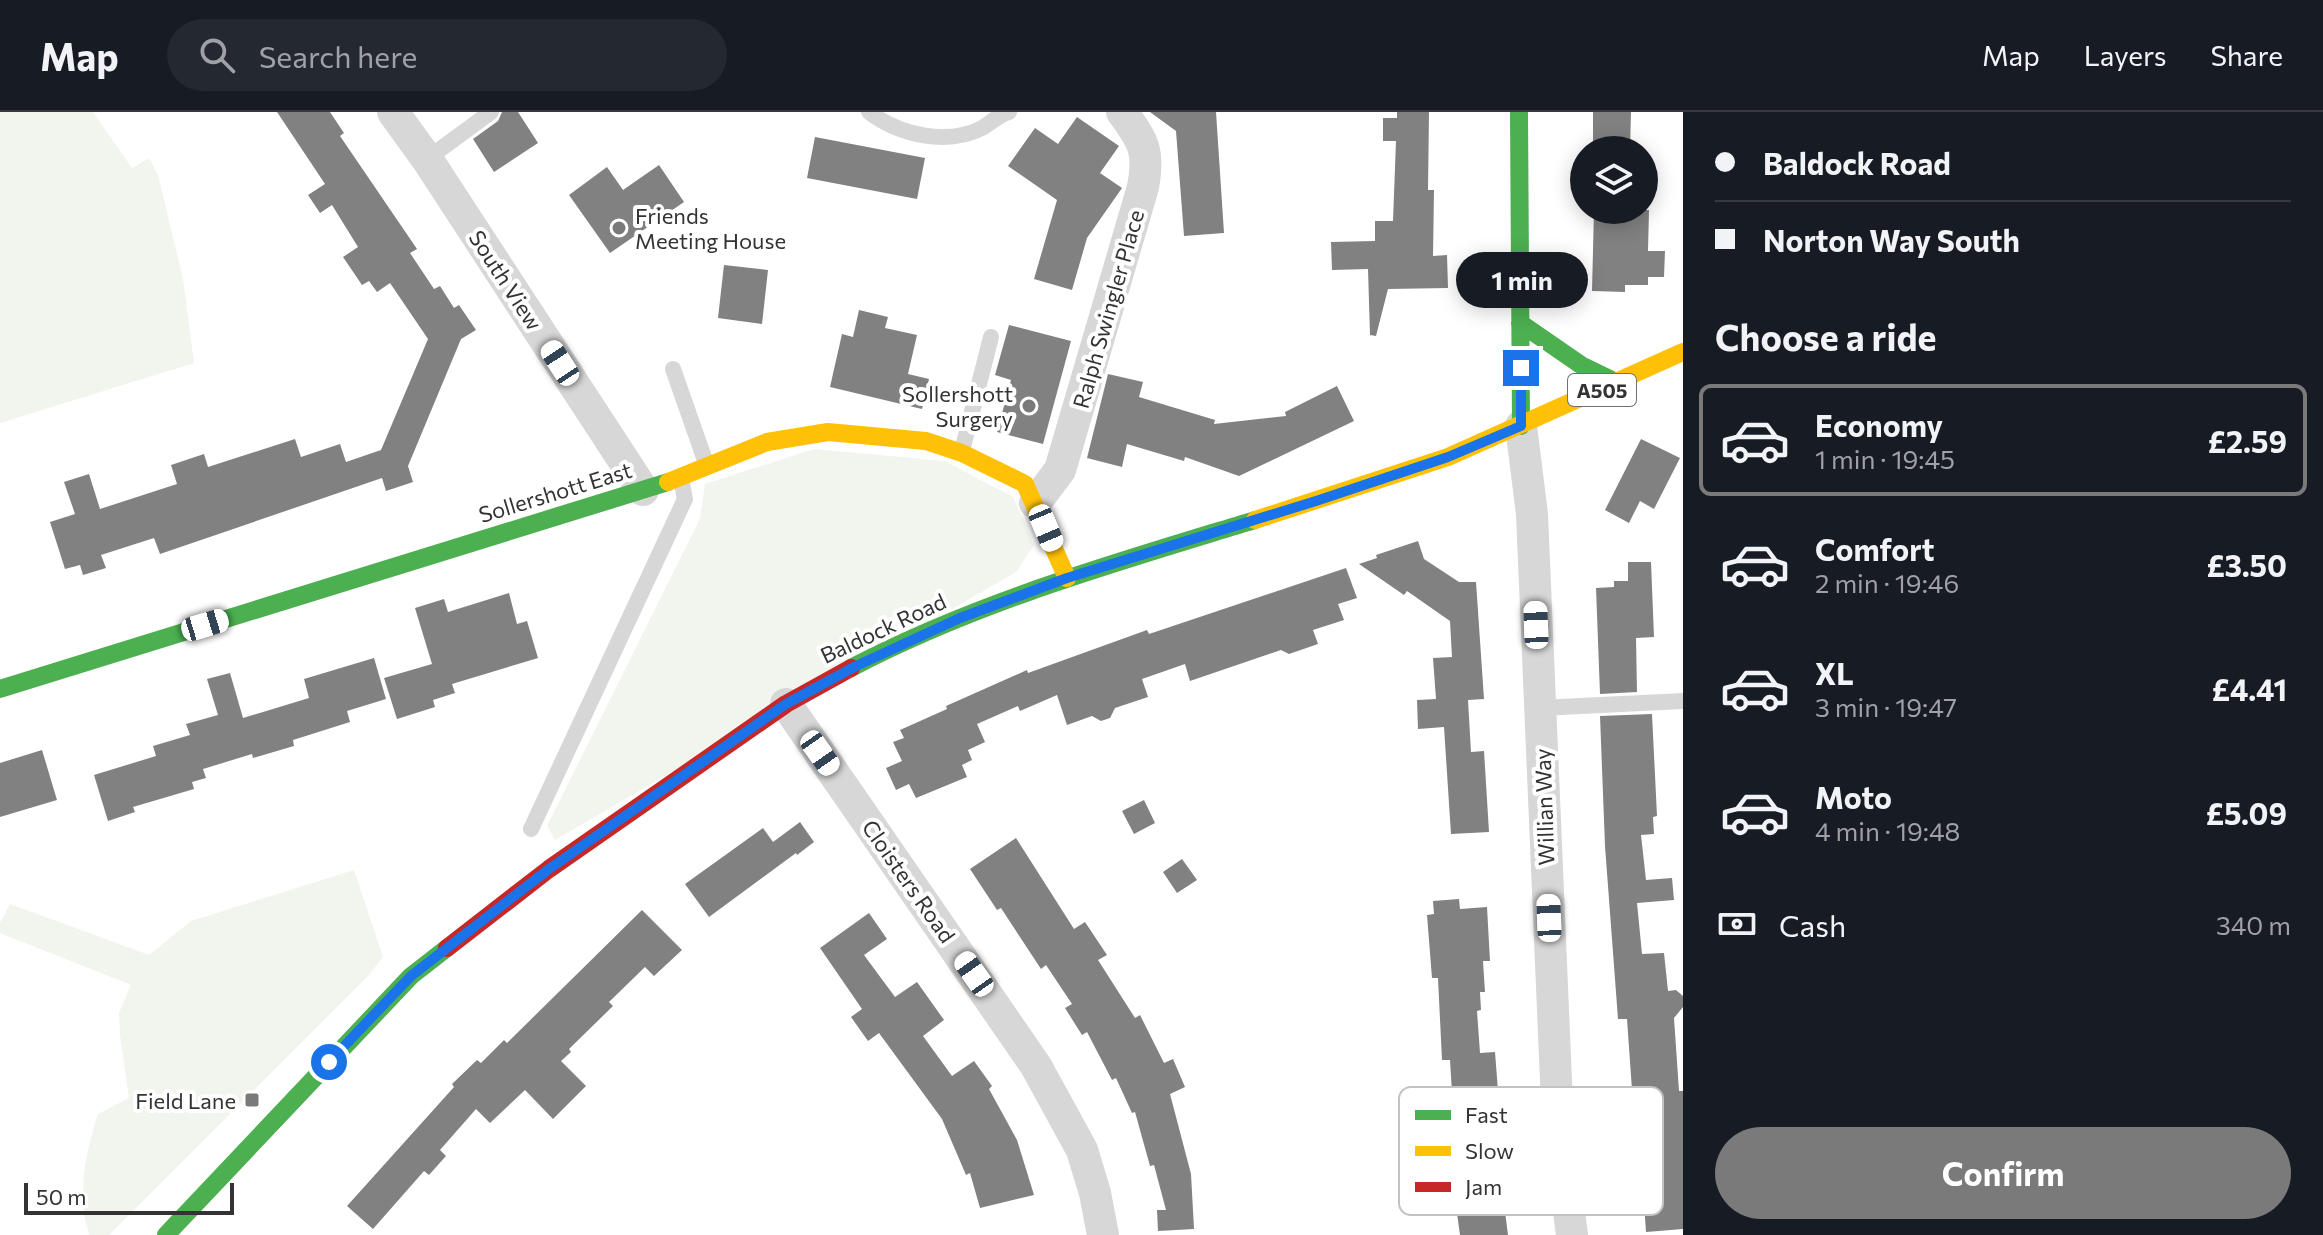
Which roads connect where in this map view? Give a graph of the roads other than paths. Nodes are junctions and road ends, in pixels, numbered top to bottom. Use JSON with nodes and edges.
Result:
{"nodes":[{"id":1,"x":393,"y":112,"type":"edge"},
{"id":2,"x":491,"y":112,"type":"edge"},
{"id":3,"x":869,"y":112,"type":"edge"},
{"id":4,"x":1009,"y":112,"type":"edge"},
{"id":5,"x":1122,"y":112,"type":"edge"},
{"id":6,"x":1519,"y":112,"type":"edge"},
{"id":7,"x":427,"y":159,"type":"junction"},
{"id":8,"x":1520,"y":323,"type":"junction"},
{"id":9,"x":991,"y":337,"type":"dead end"},
{"id":10,"x":1683,"y":352,"type":"edge"},
{"id":11,"x":673,"y":369,"type":"dead end"},
{"id":12,"x":1618,"y":383,"type":"junction"},
{"id":13,"x":1521,"y":426,"type":"junction"},
{"id":14,"x":962,"y":453,"type":"junction"},
{"id":15,"x":708,"y":468,"type":"junction"},
{"id":16,"x":681,"y":478,"type":"junction"},
{"id":17,"x":643,"y":490,"type":"junction"},
{"id":18,"x":1035,"y":503,"type":"junction"},
{"id":19,"x":1067,"y":578,"type":"junction"},
{"id":20,"x":0,"y":689,"type":"edge"},
{"id":21,"x":1683,"y":701,"type":"edge"},
{"id":22,"x":786,"y":704,"type":"junction"},
{"id":23,"x":1540,"y":708,"type":"junction"},
{"id":24,"x":531,"y":829,"type":"dead end"},
{"id":25,"x":1556,"y":1087,"type":"edge"},
{"id":26,"x":1569,"y":1215,"type":"edge"},
{"id":27,"x":166,"y":1235,"type":"edge"},
{"id":28,"x":1103,"y":1235,"type":"edge"},
{"id":29,"x":1572,"y":1235,"type":"edge"}],
"edges":[{"from":1,"to":7,"type":"street","name":"South View"},
{"from":2,"to":7,"type":"lane"},
{"from":3,"to":4,"type":"lane"},
{"from":5,"to":18,"type":"street","name":"Ralph Swingler Place"},
{"from":6,"to":8,"type":"main road"},
{"from":7,"to":17,"type":"street","name":"South View"},
{"from":8,"to":12,"type":"main road"},
{"from":8,"to":13,"type":"main road"},
{"from":9,"to":14,"type":"lane"},
{"from":10,"to":12,"type":"main road","name":"Baldock Road","number":"A505"},
{"from":11,"to":15,"type":"lane"},
{"from":12,"to":13,"type":"main road","name":"Baldock Road","number":"A505"},
{"from":13,"to":19,"type":"main road","name":"Baldock Road","number":"A505"},
{"from":13,"to":23,"type":"street","name":"Willian Way"},
{"from":14,"to":15,"type":"main road","name":"Sollershott East"},
{"from":14,"to":18,"type":"main road","name":"Sollershott East"},
{"from":15,"to":16,"type":"main road","name":"Sollershott East"},
{"from":16,"to":17,"type":"main road","name":"Sollershott East"},
{"from":16,"to":24,"type":"lane"},
{"from":17,"to":20,"type":"main road","name":"Sollershott East"},
{"from":18,"to":19,"type":"main road","name":"Sollershott East"},
{"from":19,"to":22,"type":"main road","name":"Baldock Road","number":"A505"},
{"from":21,"to":23,"type":"lane"},
{"from":22,"to":27,"type":"main road","name":"Baldock Road","number":"A505"},
{"from":22,"to":28,"type":"street","name":"Cloisters Road"},
{"from":23,"to":25,"type":"street","name":"Willian Way"},
{"from":26,"to":29,"type":"street","name":"Willian Way"}]}
